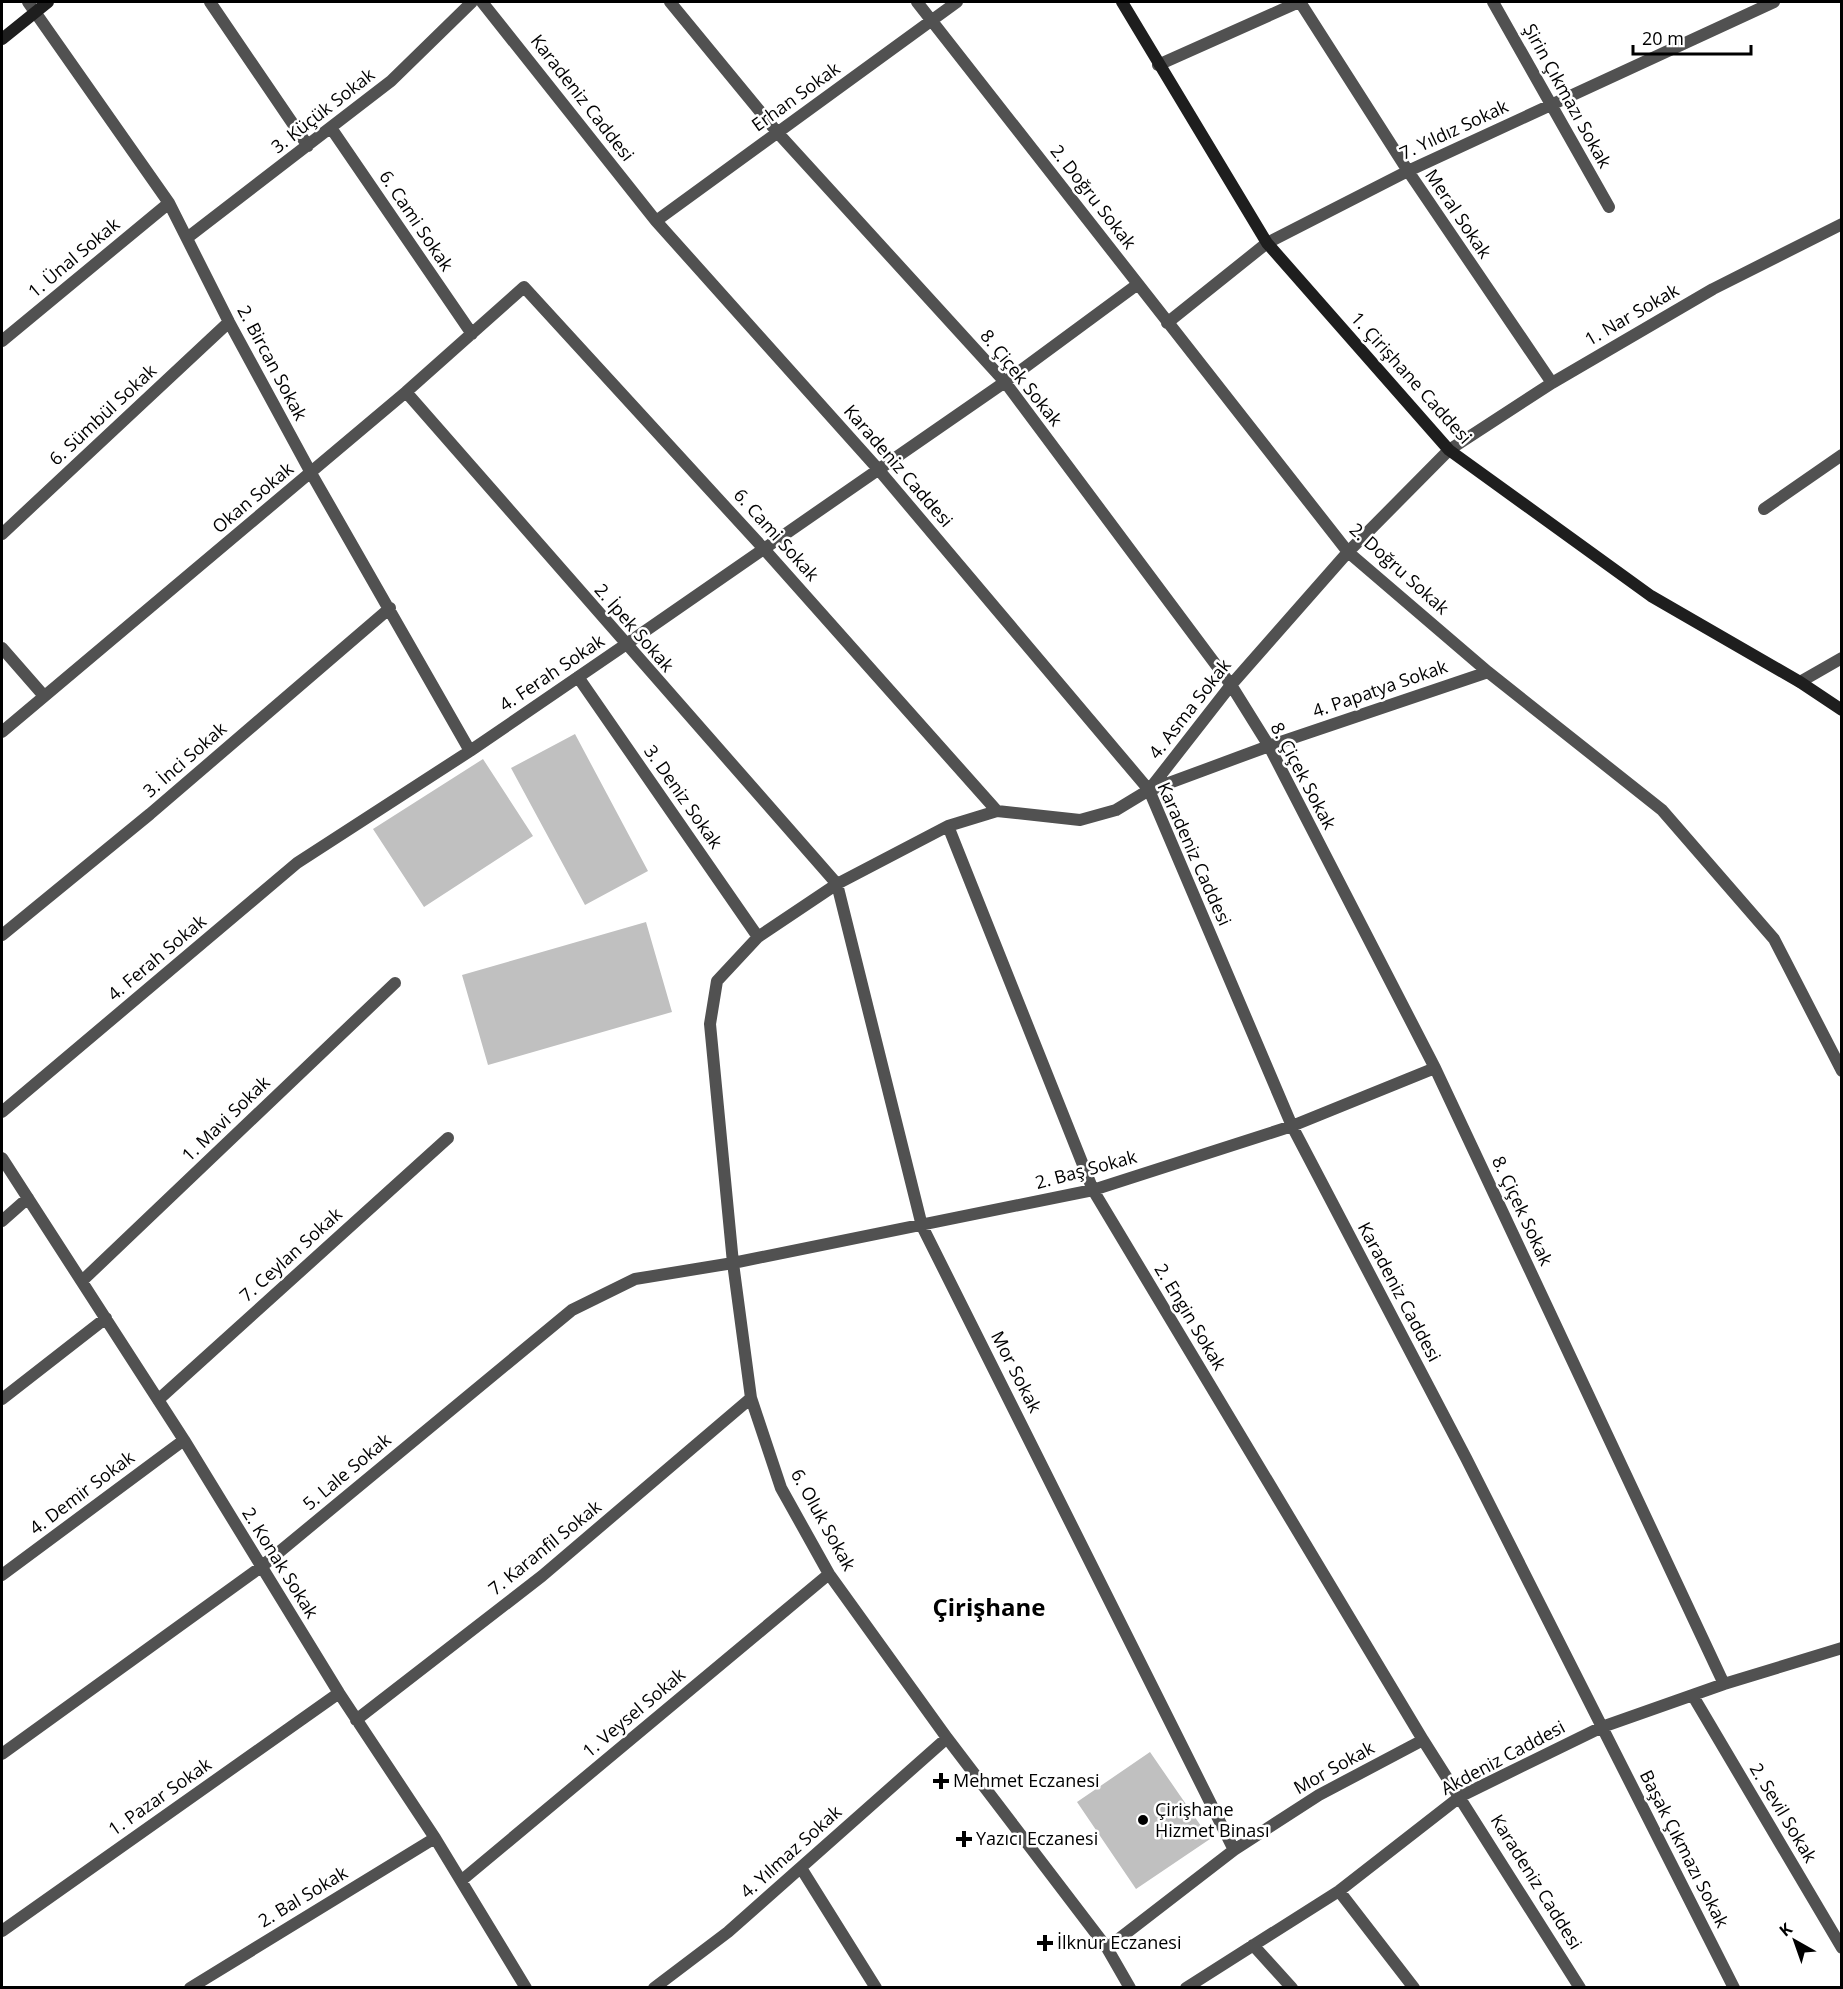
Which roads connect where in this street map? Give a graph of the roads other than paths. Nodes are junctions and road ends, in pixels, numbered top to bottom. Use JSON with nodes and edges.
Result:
{"nodes":[{"id":1,"x":48,"y":2,"type":"edge"},
{"id":2,"x":210,"y":2,"type":"edge"},
{"id":3,"x":472,"y":2,"type":"edge"},
{"id":4,"x":482,"y":2,"type":"edge"},
{"id":5,"x":670,"y":2,"type":"edge"},
{"id":6,"x":917,"y":2,"type":"edge"},
{"id":7,"x":957,"y":2,"type":"edge"},
{"id":8,"x":1122,"y":2,"type":"edge"},
{"id":9,"x":1300,"y":2,"type":"edge"},
{"id":10,"x":1493,"y":2,"type":"edge"},
{"id":11,"x":1774,"y":2,"type":"edge"},
{"id":12,"x":32,"y":6,"type":"edge"},
{"id":13,"x":931,"y":21,"type":"junction"},
{"id":14,"x":2,"y":39,"type":"edge"},
{"id":15,"x":1158,"y":65,"type":"junction"},
{"id":16,"x":1552,"y":105,"type":"junction"},
{"id":17,"x":331,"y":128,"type":"junction"},
{"id":18,"x":777,"y":132,"type":"junction"},
{"id":19,"x":308,"y":146,"type":"junction"},
{"id":20,"x":1408,"y":171,"type":"junction"},
{"id":21,"x":169,"y":203,"type":"junction"},
{"id":22,"x":1609,"y":207,"type":"dead end"},
{"id":23,"x":656,"y":221,"type":"junction"},
{"id":24,"x":1842,"y":224,"type":"edge"},
{"id":25,"x":187,"y":238,"type":"junction"},
{"id":26,"x":1267,"y":243,"type":"junction"},
{"id":27,"x":1138,"y":284,"type":"junction"},
{"id":28,"x":524,"y":287,"type":"joint"},
{"id":29,"x":229,"y":322,"type":"junction"},
{"id":30,"x":1167,"y":323,"type":"junction"},
{"id":31,"x":472,"y":334,"type":"junction"},
{"id":32,"x":2,"y":341,"type":"edge"},
{"id":33,"x":1005,"y":382,"type":"junction"},
{"id":34,"x":1552,"y":384,"type":"junction"},
{"id":35,"x":406,"y":393,"type":"junction"},
{"id":36,"x":1449,"y":450,"type":"junction"},
{"id":37,"x":1842,"y":455,"type":"edge"},
{"id":38,"x":878,"y":469,"type":"junction"},
{"id":39,"x":311,"y":473,"type":"junction"},
{"id":40,"x":1764,"y":509,"type":"dead end"},
{"id":41,"x":2,"y":534,"type":"edge"},
{"id":42,"x":764,"y":549,"type":"junction"},
{"id":43,"x":1347,"y":552,"type":"junction"},
{"id":44,"x":390,"y":608,"type":"junction"},
{"id":45,"x":625,"y":645,"type":"junction"},
{"id":46,"x":2,"y":648,"type":"edge"},
{"id":47,"x":1842,"y":658,"type":"edge"},
{"id":48,"x":1488,"y":672,"type":"junction"},
{"id":49,"x":578,"y":677,"type":"junction"},
{"id":50,"x":1800,"y":682,"type":"junction"},
{"id":51,"x":1231,"y":685,"type":"junction"},
{"id":52,"x":45,"y":696,"type":"junction"},
{"id":53,"x":1842,"y":710,"type":"edge"},
{"id":54,"x":2,"y":732,"type":"edge"},
{"id":55,"x":1269,"y":746,"type":"junction"},
{"id":56,"x":470,"y":751,"type":"junction"},
{"id":57,"x":1149,"y":790,"type":"junction"},
{"id":58,"x":997,"y":811,"type":"junction"},
{"id":59,"x":948,"y":826,"type":"junction"},
{"id":60,"x":837,"y":884,"type":"junction"},
{"id":61,"x":2,"y":935,"type":"edge"},
{"id":62,"x":758,"y":937,"type":"junction"},
{"id":63,"x":717,"y":981,"type":"joint"},
{"id":64,"x":395,"y":983,"type":"dead end"},
{"id":65,"x":1435,"y":1068,"type":"junction"},
{"id":66,"x":1842,"y":1071,"type":"edge"},
{"id":67,"x":2,"y":1112,"type":"edge"},
{"id":68,"x":1292,"y":1126,"type":"junction"},
{"id":69,"x":448,"y":1138,"type":"dead end"},
{"id":70,"x":2,"y":1158,"type":"edge"},
{"id":71,"x":1094,"y":1190,"type":"junction"},
{"id":72,"x":28,"y":1198,"type":"junction"},
{"id":73,"x":2,"y":1221,"type":"edge"},
{"id":74,"x":922,"y":1226,"type":"junction"},
{"id":75,"x":733,"y":1263,"type":"junction"},
{"id":76,"x":82,"y":1281,"type":"junction"},
{"id":77,"x":106,"y":1318,"type":"junction"},
{"id":78,"x":751,"y":1398,"type":"junction"},
{"id":79,"x":2,"y":1399,"type":"edge"},
{"id":80,"x":158,"y":1400,"type":"junction"},
{"id":81,"x":184,"y":1440,"type":"junction"},
{"id":82,"x":261,"y":1567,"type":"junction"},
{"id":83,"x":2,"y":1575,"type":"edge"},
{"id":84,"x":830,"y":1575,"type":"junction"},
{"id":85,"x":1842,"y":1648,"type":"edge"},
{"id":86,"x":1724,"y":1684,"type":"junction"},
{"id":87,"x":339,"y":1693,"type":"junction"},
{"id":88,"x":1693,"y":1696,"type":"junction"},
{"id":89,"x":356,"y":1720,"type":"junction"},
{"id":90,"x":1602,"y":1727,"type":"junction"},
{"id":91,"x":947,"y":1738,"type":"junction"},
{"id":92,"x":1423,"y":1740,"type":"junction"},
{"id":93,"x":2,"y":1754,"type":"edge"},
{"id":94,"x":1461,"y":1796,"type":"junction"},
{"id":95,"x":435,"y":1838,"type":"junction"},
{"id":96,"x":1234,"y":1850,"type":"junction"},
{"id":97,"x":801,"y":1868,"type":"junction"},
{"id":98,"x":462,"y":1880,"type":"junction"},
{"id":99,"x":1339,"y":1891,"type":"junction"},
{"id":100,"x":2,"y":1931,"type":"edge"},
{"id":101,"x":1253,"y":1945,"type":"junction"},
{"id":102,"x":1107,"y":1948,"type":"junction"},
{"id":103,"x":1842,"y":1948,"type":"edge"},
{"id":104,"x":190,"y":1988,"type":"edge"},
{"id":105,"x":526,"y":1988,"type":"edge"},
{"id":106,"x":654,"y":1988,"type":"edge"},
{"id":107,"x":876,"y":1988,"type":"edge"},
{"id":108,"x":1130,"y":1988,"type":"edge"},
{"id":109,"x":1186,"y":1988,"type":"edge"},
{"id":110,"x":1292,"y":1988,"type":"edge"},
{"id":111,"x":1414,"y":1988,"type":"edge"},
{"id":112,"x":1580,"y":1988,"type":"edge"},
{"id":113,"x":1734,"y":1988,"type":"edge"}],
"edges":[{"from":1,"to":12,"type":"street"},
{"from":2,"to":19,"type":"street"},
{"from":3,"to":17,"type":"street","name":"3. Küçük Sokak"},
{"from":4,"to":23,"type":"street","name":"Karadeniz Caddesi"},
{"from":5,"to":18,"type":"street","name":"8. Çiçek Sokak"},
{"from":6,"to":13,"type":"street","name":"2. Doğru Sokak"},
{"from":7,"to":13,"type":"street","name":"Erhan Sokak"},
{"from":8,"to":15,"type":"street","name":"1. Çirişhane Caddesi"},
{"from":9,"to":15,"type":"street"},
{"from":9,"to":20,"type":"street","name":"Meral Sokak"},
{"from":10,"to":16,"type":"street","name":"Şirin Çıkmazı Sokak"},
{"from":11,"to":16,"type":"street","name":"7. Yıldız Sokak"},
{"from":12,"to":14,"type":"street"},
{"from":12,"to":21,"type":"street","name":"2. Bircan Sokak"},
{"from":13,"to":18,"type":"street","name":"Erhan Sokak"},
{"from":13,"to":27,"type":"street","name":"2. Doğru Sokak"},
{"from":15,"to":26,"type":"street","name":"1. Çirişhane Caddesi"},
{"from":16,"to":20,"type":"street","name":"7. Yıldız Sokak"},
{"from":16,"to":22,"type":"street","name":"Şirin Çıkmazı Sokak"},
{"from":17,"to":19,"type":"street","name":"3. Küçük Sokak"},
{"from":17,"to":31,"type":"street","name":"6. Cami Sokak"},
{"from":18,"to":23,"type":"street","name":"Erhan Sokak"},
{"from":18,"to":33,"type":"street","name":"8. Çiçek Sokak"},
{"from":19,"to":25,"type":"street","name":"3. Küçük Sokak"},
{"from":20,"to":26,"type":"street","name":"7. Yıldız Sokak"},
{"from":20,"to":34,"type":"street","name":"Meral Sokak"},
{"from":21,"to":25,"type":"street","name":"2. Bircan Sokak"},
{"from":21,"to":32,"type":"street","name":"1. Ünal Sokak"},
{"from":23,"to":38,"type":"street","name":"Karadeniz Caddesi"},
{"from":24,"to":34,"type":"street","name":"1. Nar Sokak"},
{"from":25,"to":29,"type":"street","name":"2. Bircan Sokak"},
{"from":26,"to":30,"type":"street","name":"7. Yıldız Sokak"},
{"from":26,"to":36,"type":"street","name":"1. Çirişhane Caddesi"},
{"from":27,"to":30,"type":"street","name":"2. Doğru Sokak"},
{"from":27,"to":33,"type":"street","name":"4. Ferah Sokak"},
{"from":28,"to":31,"type":"street","name":"Okan Sokak"},
{"from":28,"to":42,"type":"street","name":"6. Cami Sokak"},
{"from":29,"to":39,"type":"street","name":"2. Bircan Sokak"},
{"from":29,"to":41,"type":"street","name":"6. Sümbül Sokak"},
{"from":30,"to":43,"type":"street","name":"2. Doğru Sokak"},
{"from":31,"to":35,"type":"street","name":"Okan Sokak"},
{"from":33,"to":38,"type":"street","name":"4. Ferah Sokak"},
{"from":33,"to":51,"type":"street","name":"8. Çiçek Sokak"},
{"from":34,"to":36,"type":"street","name":"1. Nar Sokak"},
{"from":35,"to":39,"type":"street","name":"Okan Sokak"},
{"from":35,"to":45,"type":"street","name":"2. İpek Sokak"},
{"from":36,"to":43,"type":"street","name":"4. Asma Sokak"},
{"from":36,"to":50,"type":"street","name":"1. Çirişhane Caddesi"},
{"from":37,"to":40,"type":"street"},
{"from":38,"to":42,"type":"street","name":"4. Ferah Sokak"},
{"from":38,"to":57,"type":"street","name":"Karadeniz Caddesi"},
{"from":39,"to":44,"type":"street","name":"2. Bircan Sokak"},
{"from":39,"to":52,"type":"street","name":"Okan Sokak"},
{"from":42,"to":45,"type":"street","name":"4. Ferah Sokak"},
{"from":42,"to":58,"type":"street","name":"6. Cami Sokak"},
{"from":43,"to":48,"type":"street","name":"2. Doğru Sokak"},
{"from":43,"to":51,"type":"street","name":"4. Asma Sokak"},
{"from":44,"to":56,"type":"street","name":"2. Bircan Sokak"},
{"from":44,"to":61,"type":"street","name":"3. İnci Sokak"},
{"from":45,"to":49,"type":"street","name":"4. Ferah Sokak"},
{"from":45,"to":60,"type":"street","name":"2. İpek Sokak"},
{"from":46,"to":52,"type":"street"},
{"from":47,"to":50,"type":"street"},
{"from":48,"to":55,"type":"street","name":"4. Papatya Sokak"},
{"from":48,"to":66,"type":"street","name":"2. Doğru Sokak"},
{"from":49,"to":56,"type":"street","name":"4. Ferah Sokak"},
{"from":49,"to":62,"type":"street","name":"3. Deniz Sokak"},
{"from":50,"to":53,"type":"street","name":"1. Çirişhane Caddesi"},
{"from":51,"to":55,"type":"street","name":"8. Çiçek Sokak"},
{"from":51,"to":57,"type":"street","name":"4. Asma Sokak"},
{"from":52,"to":54,"type":"street","name":"Okan Sokak"},
{"from":55,"to":57,"type":"street","name":"4. Papatya Sokak"},
{"from":55,"to":65,"type":"street","name":"8. Çiçek Sokak"},
{"from":56,"to":67,"type":"street","name":"4. Ferah Sokak"},
{"from":57,"to":58,"type":"street","name":"4. Asma Sokak"},
{"from":57,"to":68,"type":"street","name":"Karadeniz Caddesi"},
{"from":58,"to":59,"type":"street","name":"4. Asma Sokak"},
{"from":59,"to":60,"type":"street","name":"4. Asma Sokak"},
{"from":59,"to":71,"type":"street","name":"2. Engin Sokak"},
{"from":60,"to":62,"type":"street","name":"4. Asma Sokak"},
{"from":60,"to":74,"type":"street","name":"Mor Sokak"},
{"from":62,"to":63,"type":"street","name":"4. Asma Sokak"},
{"from":63,"to":75,"type":"street","name":"6. Oluk Sokak"},
{"from":64,"to":76,"type":"street","name":"1. Mavi Sokak"},
{"from":65,"to":68,"type":"street","name":"2. Baş Sokak"},
{"from":65,"to":86,"type":"street","name":"8. Çiçek Sokak"},
{"from":68,"to":71,"type":"street","name":"2. Baş Sokak"},
{"from":68,"to":90,"type":"street","name":"Karadeniz Caddesi"},
{"from":69,"to":80,"type":"street","name":"7. Ceylan Sokak"},
{"from":70,"to":72,"type":"street","name":"2. Konak Sokak"},
{"from":71,"to":74,"type":"street","name":"2. Baş Sokak"},
{"from":71,"to":92,"type":"street","name":"2. Engin Sokak"},
{"from":72,"to":73,"type":"street"},
{"from":72,"to":76,"type":"street","name":"2. Konak Sokak"},
{"from":74,"to":75,"type":"street","name":"2. Baş Sokak"},
{"from":74,"to":96,"type":"street","name":"Mor Sokak"},
{"from":75,"to":78,"type":"street","name":"6. Oluk Sokak"},
{"from":75,"to":82,"type":"street","name":"5. Lale Sokak"},
{"from":76,"to":77,"type":"street","name":"2. Konak Sokak"},
{"from":77,"to":79,"type":"street"},
{"from":77,"to":80,"type":"street","name":"2. Konak Sokak"},
{"from":78,"to":84,"type":"street","name":"6. Oluk Sokak"},
{"from":78,"to":89,"type":"street","name":"7. Karanfil Sokak"},
{"from":80,"to":81,"type":"street","name":"2. Konak Sokak"},
{"from":81,"to":82,"type":"street","name":"2. Konak Sokak"},
{"from":81,"to":83,"type":"street","name":"4. Demir Sokak"},
{"from":82,"to":87,"type":"street","name":"2. Konak Sokak"},
{"from":82,"to":93,"type":"street","name":"5. Lale Sokak"},
{"from":84,"to":91,"type":"street","name":"6. Oluk Sokak"},
{"from":84,"to":98,"type":"street","name":"1. Veysel Sokak"},
{"from":85,"to":86,"type":"street","name":"Akdeniz Caddesi"},
{"from":86,"to":88,"type":"street","name":"Akdeniz Caddesi"},
{"from":87,"to":89,"type":"street","name":"2. Konak Sokak"},
{"from":87,"to":100,"type":"street","name":"1. Pazar Sokak"},
{"from":88,"to":90,"type":"street","name":"Akdeniz Caddesi"},
{"from":88,"to":103,"type":"street","name":"2. Sevil Sokak"},
{"from":89,"to":95,"type":"street","name":"2. Konak Sokak"},
{"from":90,"to":94,"type":"street","name":"Akdeniz Caddesi"},
{"from":90,"to":113,"type":"street","name":"Başak Çıkmazı Sokak"},
{"from":91,"to":97,"type":"street","name":"4. Yılmaz Sokak"},
{"from":91,"to":102,"type":"street","name":"6. Oluk Sokak"},
{"from":92,"to":94,"type":"street","name":"2. Engin Sokak"},
{"from":92,"to":96,"type":"street","name":"Mor Sokak"},
{"from":94,"to":99,"type":"street","name":"Akdeniz Caddesi"},
{"from":94,"to":112,"type":"street","name":"Karadeniz Caddesi"},
{"from":95,"to":98,"type":"street","name":"2. Konak Sokak"},
{"from":95,"to":104,"type":"street","name":"2. Bal Sokak"},
{"from":96,"to":102,"type":"street","name":"Mor Sokak"},
{"from":97,"to":106,"type":"street","name":"4. Yılmaz Sokak"},
{"from":97,"to":107,"type":"street"},
{"from":98,"to":105,"type":"street","name":"2. Konak Sokak"},
{"from":99,"to":101,"type":"street","name":"Akdeniz Caddesi"},
{"from":99,"to":111,"type":"street"},
{"from":101,"to":109,"type":"street","name":"Akdeniz Caddesi"},
{"from":101,"to":110,"type":"street"},
{"from":102,"to":108,"type":"street","name":"6. Oluk Sokak"}]}
